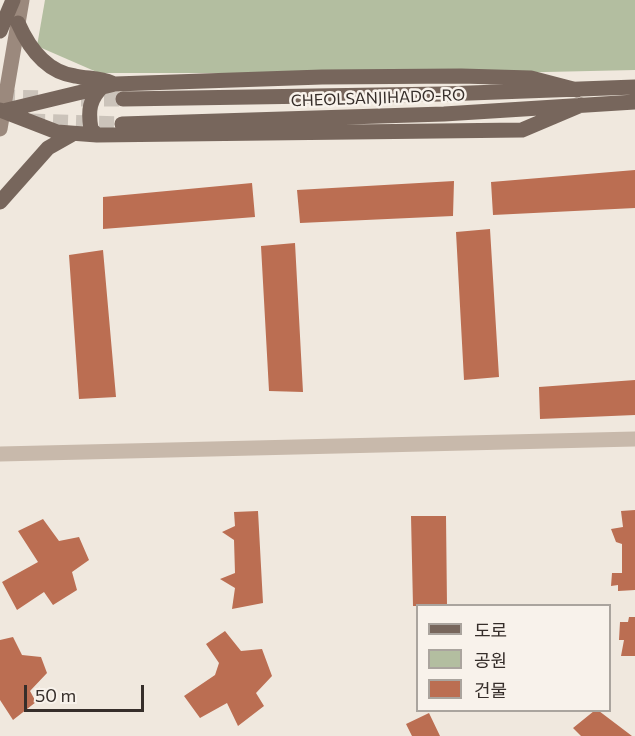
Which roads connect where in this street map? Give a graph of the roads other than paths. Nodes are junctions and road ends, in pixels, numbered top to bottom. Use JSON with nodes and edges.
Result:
{"nodes":[{"id":1,"x":13,"y":0,"type":"edge"},
{"id":2,"x":22,"y":0,"type":"edge"},
{"id":3,"x":7,"y":26,"type":"edge"},
{"id":4,"x":109,"y":85,"type":"junction"},
{"id":5,"x":635,"y":87,"type":"edge"},
{"id":6,"x":579,"y":97,"type":"junction"},
{"id":7,"x":123,"y":99,"type":"tunnel mouth"},
{"id":8,"x":635,"y":102,"type":"edge"},
{"id":9,"x":1,"y":111,"type":"edge"},
{"id":10,"x":122,"y":124,"type":"tunnel mouth"},
{"id":11,"x":0,"y":129,"type":"edge"},
{"id":12,"x":71,"y":135,"type":"junction"},
{"id":13,"x":97,"y":135,"type":"junction"},
{"id":14,"x":0,"y":202,"type":"edge"},
{"id":15,"x":635,"y":439,"type":"edge"},
{"id":16,"x":0,"y":454,"type":"edge"}],
"edges":[{"from":1,"to":3,"type":"main road"},
{"from":2,"to":3,"type":"main road"},
{"from":3,"to":4,"type":"main road"},
{"from":3,"to":9,"type":"main road"},
{"from":4,"to":6,"type":"main road"},
{"from":4,"to":9,"type":"main road"},
{"from":4,"to":13,"type":"main road"},
{"from":5,"to":6,"type":"main road","name":"CHEOLSANJIHADO-RO"},
{"from":6,"to":7,"type":"main road","name":"CHEOLSANJIHADO-RO"},
{"from":6,"to":8,"type":"main road","name":"CHEOLSANJIHADO-RO"},
{"from":6,"to":10,"type":"main road","name":"CHEOLSANJIHADO-RO"},
{"from":6,"to":13,"type":"main road"},
{"from":9,"to":11,"type":"main road"},
{"from":9,"to":12,"type":"main road"},
{"from":12,"to":13,"type":"main road"},
{"from":12,"to":14,"type":"main road"},
{"from":15,"to":16,"type":"street"}]}
